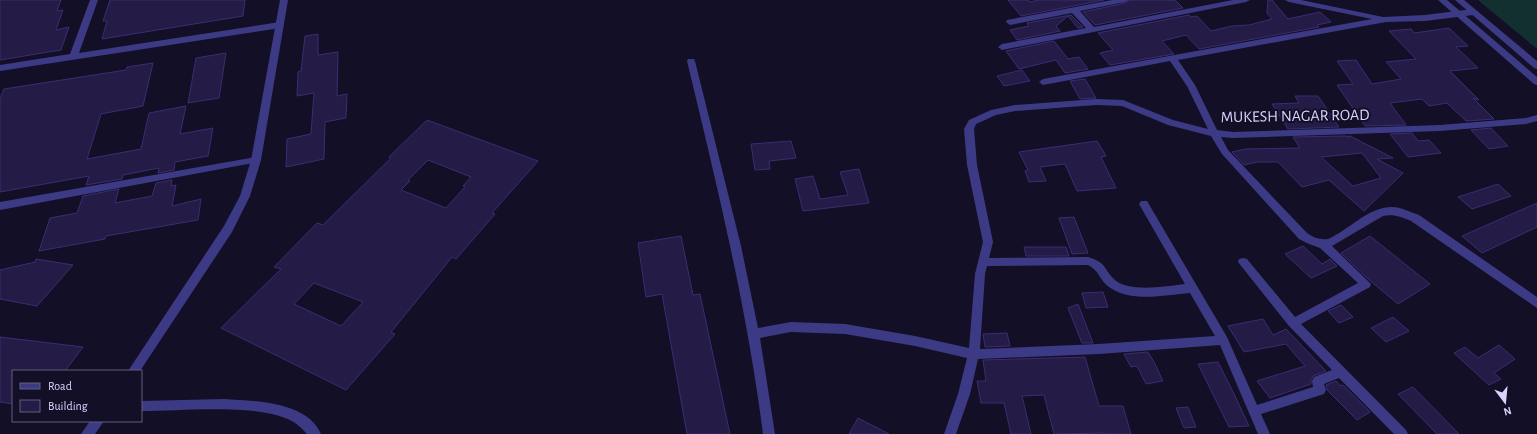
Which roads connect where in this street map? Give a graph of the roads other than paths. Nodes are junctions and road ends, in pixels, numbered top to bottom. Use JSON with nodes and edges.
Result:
{"nodes":[{"id":1,"x":94,"y":0,"type":"edge"},
{"id":2,"x":284,"y":0,"type":"edge"},
{"id":3,"x":1125,"y":0,"type":"edge"},
{"id":4,"x":1246,"y":0,"type":"edge"},
{"id":5,"x":1289,"y":0,"type":"edge"},
{"id":6,"x":1442,"y":0,"type":"edge"},
{"id":7,"x":1459,"y":0,"type":"edge"},
{"id":8,"x":1074,"y":10,"type":"junction"},
{"id":9,"x":1473,"y":12,"type":"junction"},
{"id":10,"x":1458,"y":14,"type":"junction"},
{"id":11,"x":1386,"y":19,"type":"junction"},
{"id":12,"x":1010,"y":22,"type":"dead end"},
{"id":13,"x":280,"y":25,"type":"junction"},
{"id":14,"x":1092,"y":30,"type":"junction"},
{"id":15,"x":1002,"y":47,"type":"dead end"},
{"id":16,"x":74,"y":57,"type":"junction"},
{"id":17,"x":1172,"y":58,"type":"junction"},
{"id":18,"x":691,"y":61,"type":"dead end"},
{"id":19,"x":1537,"y":66,"type":"edge"},
{"id":20,"x":0,"y":68,"type":"edge"},
{"id":21,"x":1043,"y":82,"type":"dead end"},
{"id":22,"x":1537,"y":82,"type":"edge"},
{"id":23,"x":1537,"y":118,"type":"edge"},
{"id":24,"x":1214,"y":132,"type":"junction"},
{"id":25,"x":256,"y":160,"type":"junction"},
{"id":26,"x":1144,"y":204,"type":"dead end"},
{"id":27,"x":0,"y":206,"type":"edge"},
{"id":28,"x":1323,"y":244,"type":"junction"},
{"id":29,"x":983,"y":262,"type":"junction"},
{"id":30,"x":1243,"y":262,"type":"dead end"},
{"id":31,"x":1193,"y":288,"type":"junction"},
{"id":32,"x":1537,"y":303,"type":"edge"},
{"id":33,"x":1294,"y":323,"type":"junction"},
{"id":34,"x":754,"y":334,"type":"junction"},
{"id":35,"x":1223,"y":340,"type":"junction"},
{"id":36,"x":974,"y":354,"type":"junction"},
{"id":37,"x":135,"y":370,"type":"edge"},
{"id":38,"x":1342,"y":372,"type":"junction"},
{"id":39,"x":142,"y":406,"type":"edge"},
{"id":40,"x":1255,"y":411,"type":"junction"},
{"id":41,"x":97,"y":422,"type":"edge"},
{"id":42,"x":87,"y":434,"type":"edge"},
{"id":43,"x":315,"y":434,"type":"edge"},
{"id":44,"x":769,"y":434,"type":"edge"},
{"id":45,"x":950,"y":434,"type":"edge"},
{"id":46,"x":1264,"y":434,"type":"edge"},
{"id":47,"x":1402,"y":434,"type":"edge"}],
"edges":[{"from":1,"to":16,"type":"street"},
{"from":2,"to":13,"type":"street"},
{"from":3,"to":8,"type":"street"},
{"from":4,"to":14,"type":"street"},
{"from":5,"to":11,"type":"street"},
{"from":6,"to":10,"type":"street"},
{"from":7,"to":9,"type":"street"},
{"from":8,"to":12,"type":"street"},
{"from":8,"to":14,"type":"street"},
{"from":9,"to":10,"type":"street"},
{"from":9,"to":19,"type":"street"},
{"from":10,"to":11,"type":"street"},
{"from":10,"to":22,"type":"street"},
{"from":11,"to":17,"type":"street"},
{"from":13,"to":16,"type":"street"},
{"from":13,"to":25,"type":"street"},
{"from":14,"to":15,"type":"street"},
{"from":16,"to":20,"type":"street"},
{"from":17,"to":21,"type":"street"},
{"from":17,"to":24,"type":"street"},
{"from":18,"to":34,"type":"street"},
{"from":23,"to":24,"type":"street","name":"MUKESH NAGAR ROAD"},
{"from":24,"to":28,"type":"street"},
{"from":24,"to":29,"type":"street","name":"MUKESH NAGAR ROAD"},
{"from":25,"to":27,"type":"street"},
{"from":25,"to":37,"type":"street"},
{"from":26,"to":31,"type":"street"},
{"from":28,"to":32,"type":"street"},
{"from":28,"to":33,"type":"street"},
{"from":29,"to":31,"type":"street"},
{"from":29,"to":36,"type":"street","name":"MUKESH NAGAR ROAD"},
{"from":30,"to":33,"type":"street"},
{"from":31,"to":35,"type":"street"},
{"from":33,"to":38,"type":"street"},
{"from":34,"to":36,"type":"street"},
{"from":34,"to":44,"type":"street"},
{"from":35,"to":36,"type":"street"},
{"from":35,"to":40,"type":"street"},
{"from":36,"to":45,"type":"street","name":"MUKESH NAGAR ROAD"},
{"from":38,"to":40,"type":"street"},
{"from":38,"to":47,"type":"street"},
{"from":39,"to":43,"type":"street"},
{"from":40,"to":46,"type":"street"},
{"from":41,"to":42,"type":"street"}]}
